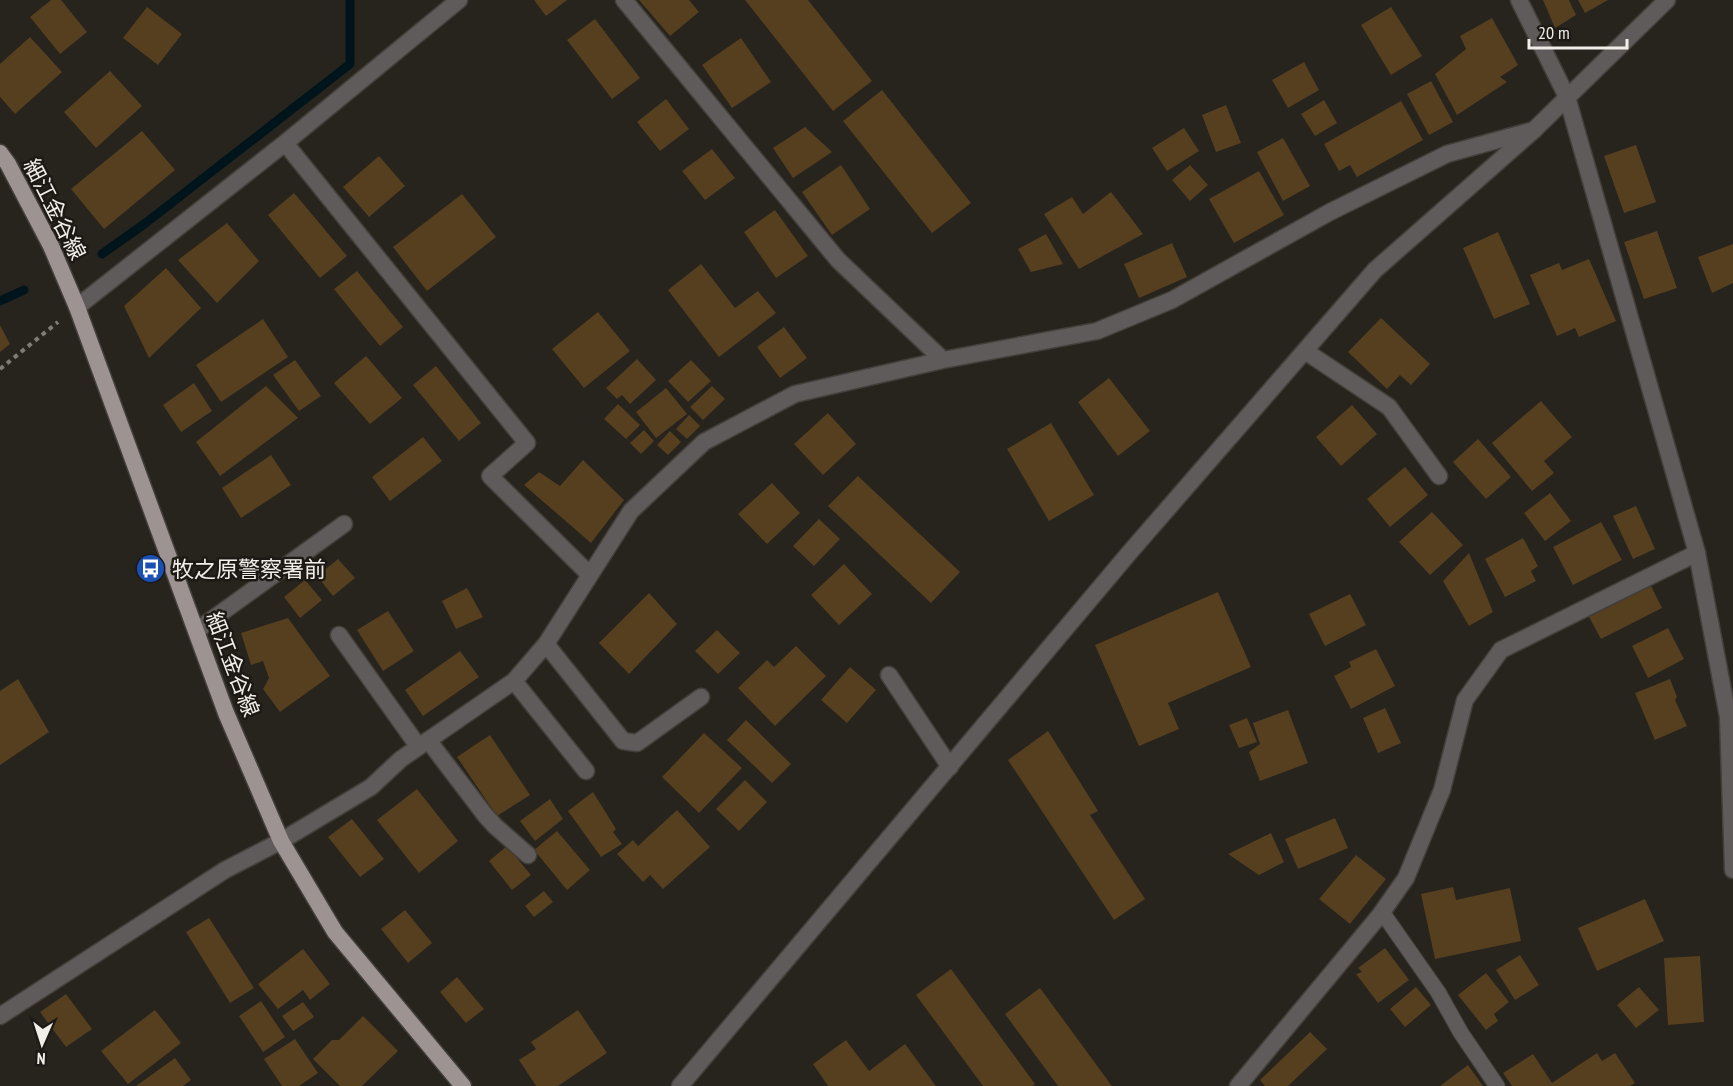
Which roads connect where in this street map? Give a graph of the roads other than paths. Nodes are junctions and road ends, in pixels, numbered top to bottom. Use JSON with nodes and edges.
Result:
{"nodes":[{"id":1,"x":459,"y":0,"type":"edge"},
{"id":2,"x":624,"y":0,"type":"edge"},
{"id":3,"x":1519,"y":0,"type":"edge"},
{"id":4,"x":1666,"y":0,"type":"edge"},
{"id":5,"x":1567,"y":97,"type":"junction"},
{"id":6,"x":1534,"y":130,"type":"junction"},
{"id":7,"x":285,"y":144,"type":"junction"},
{"id":8,"x":0,"y":153,"type":"edge"},
{"id":9,"x":77,"y":307,"type":"junction"},
{"id":10,"x":1305,"y":351,"type":"junction"},
{"id":11,"x":943,"y":360,"type":"junction"},
{"id":12,"x":1439,"y":476,"type":"dead end"},
{"id":13,"x":344,"y":524,"type":"dead end"},
{"id":14,"x":1697,"y":552,"type":"junction"},
{"id":15,"x":590,"y":575,"type":"junction"},
{"id":16,"x":196,"y":632,"type":"junction"},
{"id":17,"x":339,"y":635,"type":"dead end"},
{"id":18,"x":546,"y":644,"type":"junction"},
{"id":19,"x":890,"y":675,"type":"dead end"},
{"id":20,"x":514,"y":681,"type":"junction"},
{"id":21,"x":701,"y":697,"type":"dead end"},
{"id":22,"x":1730,"y":717,"type":"edge"},
{"id":23,"x":423,"y":743,"type":"junction"},
{"id":24,"x":950,"y":767,"type":"junction"},
{"id":25,"x":586,"y":771,"type":"dead end"},
{"id":26,"x":281,"y":841,"type":"junction"},
{"id":27,"x":528,"y":855,"type":"dead end"},
{"id":28,"x":1733,"y":870,"type":"edge"},
{"id":29,"x":1382,"y":912,"type":"junction"},
{"id":30,"x":0,"y":1016,"type":"edge"},
{"id":31,"x":463,"y":1086,"type":"edge"},
{"id":32,"x":681,"y":1086,"type":"edge"},
{"id":33,"x":1238,"y":1086,"type":"edge"},
{"id":34,"x":1497,"y":1086,"type":"edge"}],
"edges":[{"from":1,"to":7,"type":"street"},
{"from":2,"to":11,"type":"street"},
{"from":3,"to":5,"type":"street"},
{"from":4,"to":5,"type":"street"},
{"from":5,"to":6,"type":"street"},
{"from":5,"to":14,"type":"street"},
{"from":6,"to":10,"type":"street"},
{"from":6,"to":11,"type":"street"},
{"from":7,"to":9,"type":"street"},
{"from":7,"to":15,"type":"street"},
{"from":8,"to":9,"type":"main road","name":"細江金谷線"},
{"from":9,"to":16,"type":"main road","name":"細江金谷線"},
{"from":10,"to":12,"type":"street"},
{"from":10,"to":24,"type":"street"},
{"from":11,"to":15,"type":"street"},
{"from":13,"to":16,"type":"street"},
{"from":14,"to":22,"type":"street"},
{"from":14,"to":29,"type":"street"},
{"from":15,"to":18,"type":"street"},
{"from":16,"to":26,"type":"main road","name":"細江金谷線"},
{"from":17,"to":23,"type":"street"},
{"from":18,"to":20,"type":"street"},
{"from":18,"to":21,"type":"street"},
{"from":19,"to":24,"type":"street"},
{"from":20,"to":23,"type":"street"},
{"from":20,"to":25,"type":"street"},
{"from":22,"to":28,"type":"street"},
{"from":23,"to":26,"type":"street"},
{"from":23,"to":27,"type":"street"},
{"from":24,"to":32,"type":"street"},
{"from":26,"to":30,"type":"street"},
{"from":26,"to":31,"type":"main road","name":"細江金谷線"},
{"from":29,"to":33,"type":"street"},
{"from":29,"to":34,"type":"lane"}]}
